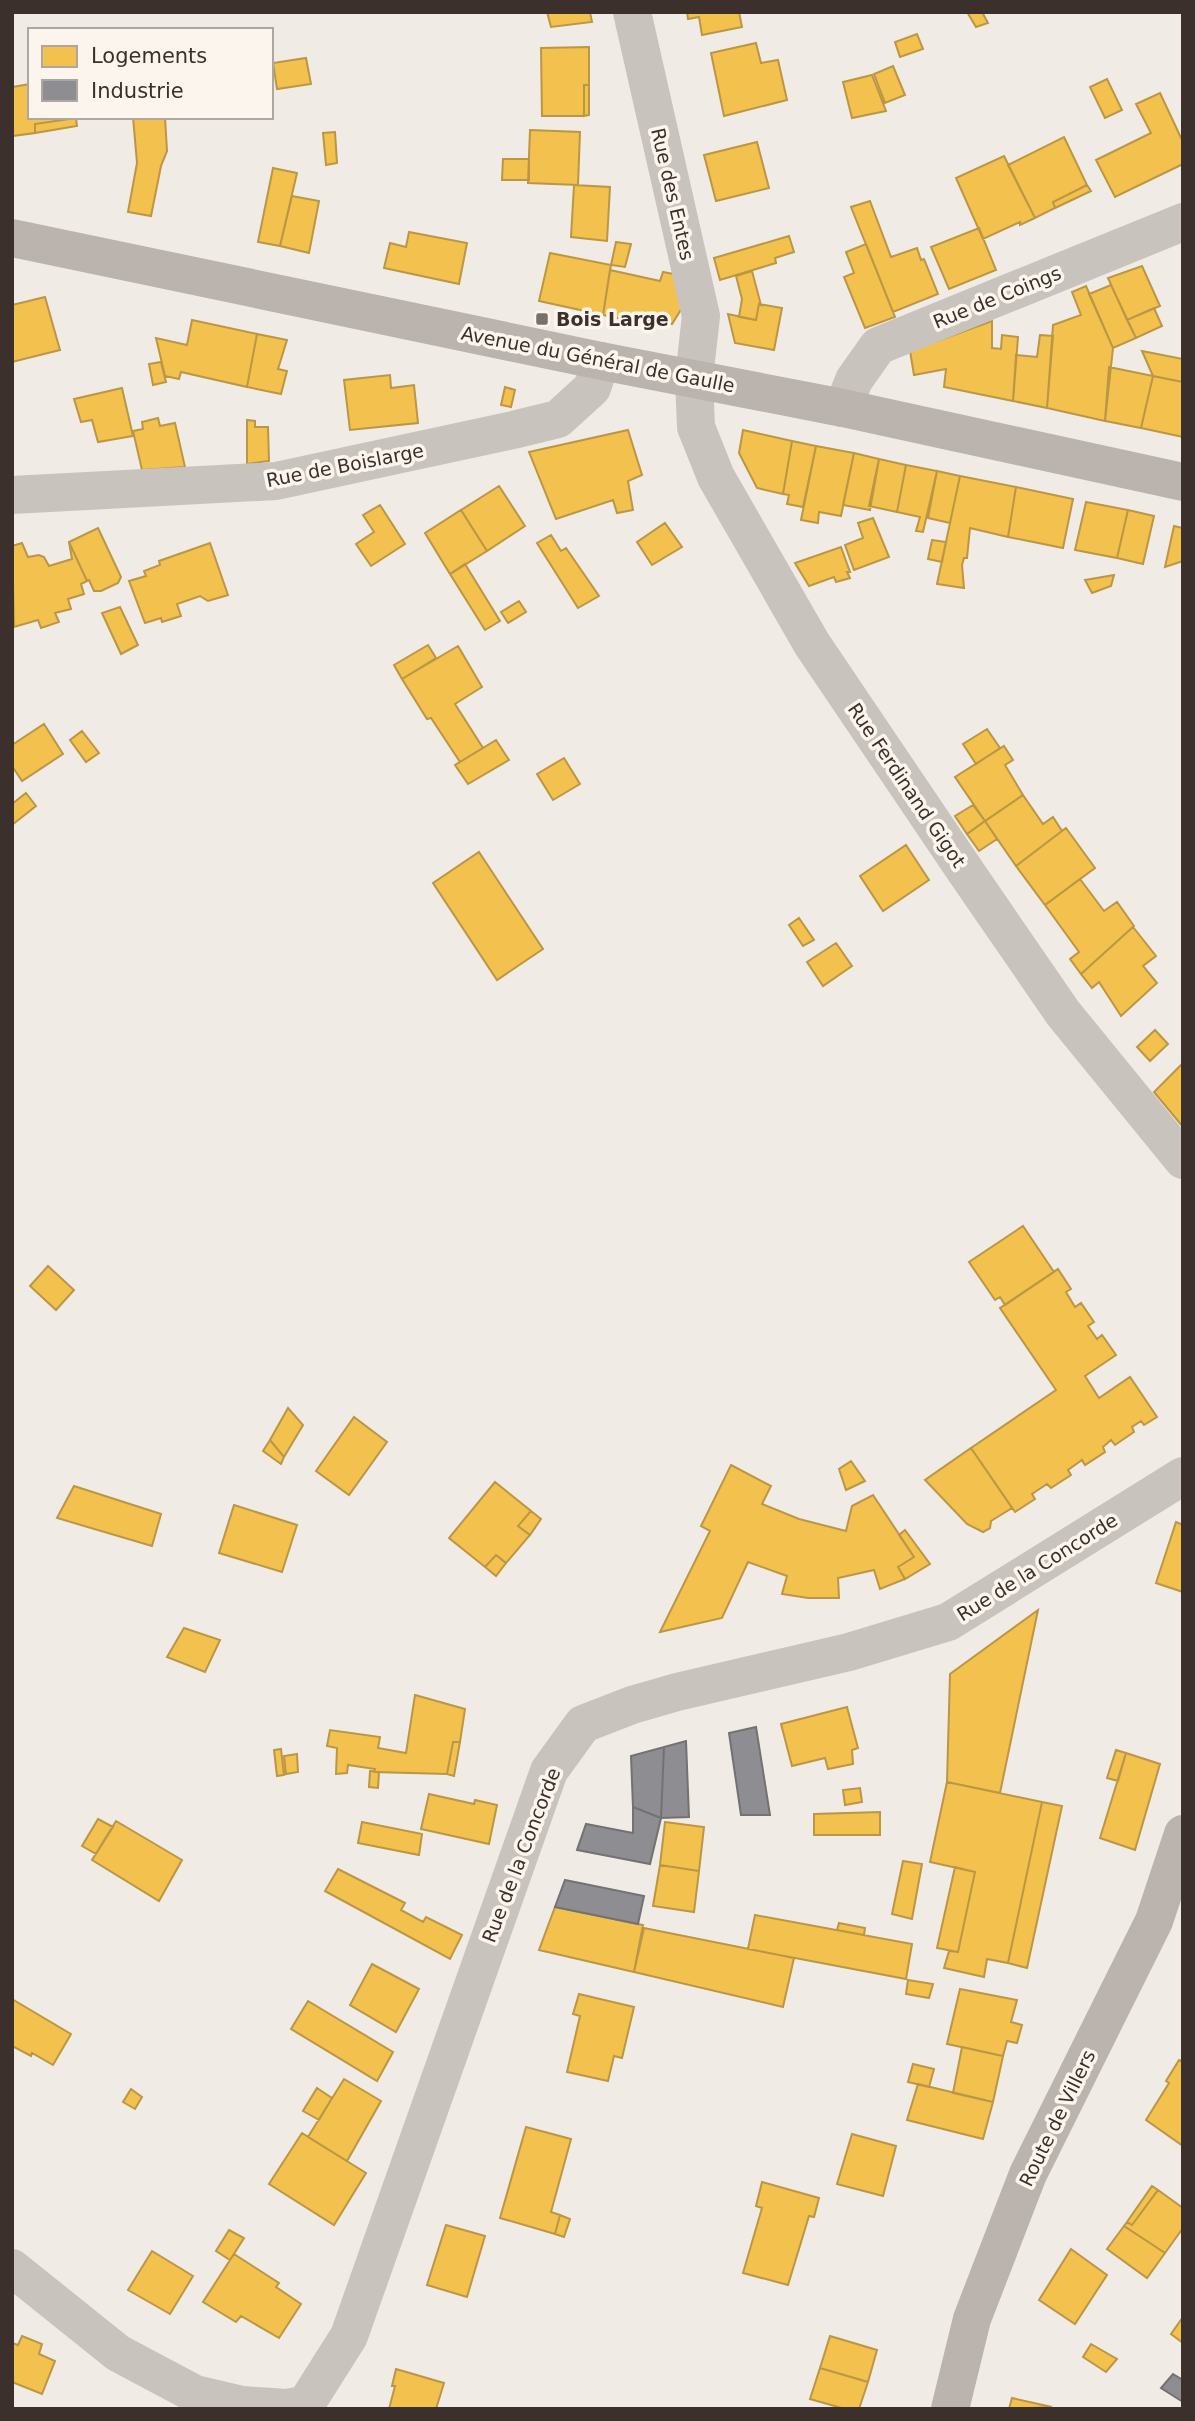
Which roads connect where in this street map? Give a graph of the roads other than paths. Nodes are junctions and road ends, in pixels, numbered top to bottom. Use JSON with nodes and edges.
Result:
{"nodes":[{"id":1,"x":632,"y":12,"type":"edge"},
{"id":2,"x":1183,"y":222,"type":"edge"},
{"id":3,"x":12,"y":238,"type":"edge"},
{"id":4,"x":601,"y":361,"type":"junction"},
{"id":5,"x":694,"y":378,"type":"junction"},
{"id":6,"x":842,"y":408,"type":"junction"},
{"id":7,"x":1183,"y":482,"type":"edge"},
{"id":8,"x":12,"y":495,"type":"edge"},
{"id":9,"x":1183,"y":1160,"type":"edge"},
{"id":10,"x":1183,"y":1476,"type":"edge"},
{"id":11,"x":1183,"y":1834,"type":"edge"},
{"id":12,"x":12,"y":2268,"type":"edge"},
{"id":13,"x":306,"y":2407,"type":"edge"},
{"id":14,"x":950,"y":2409,"type":"edge"}],
"edges":[{"from":1,"to":5,"type":"street","name":"Rue des Entes"},
{"from":2,"to":6,"type":"street","name":"Rue de Coings"},
{"from":3,"to":4,"type":"main road","name":"Avenue du Général de Gaulle"},
{"from":4,"to":5,"type":"main road","name":"Avenue du Général de Gaulle"},
{"from":4,"to":8,"type":"street","name":"Rue de Boislarge"},
{"from":5,"to":6,"type":"main road","name":"Avenue du Général de Gaulle"},
{"from":5,"to":9,"type":"street","name":"Rue Ferdinand Gigot"},
{"from":6,"to":7,"type":"main road","name":"Avenue du Général de Gaulle"},
{"from":10,"to":13,"type":"street","name":"Rue de la Concorde"},
{"from":11,"to":14,"type":"main road","name":"Route de Villers"},
{"from":12,"to":13,"type":"street"}]}
